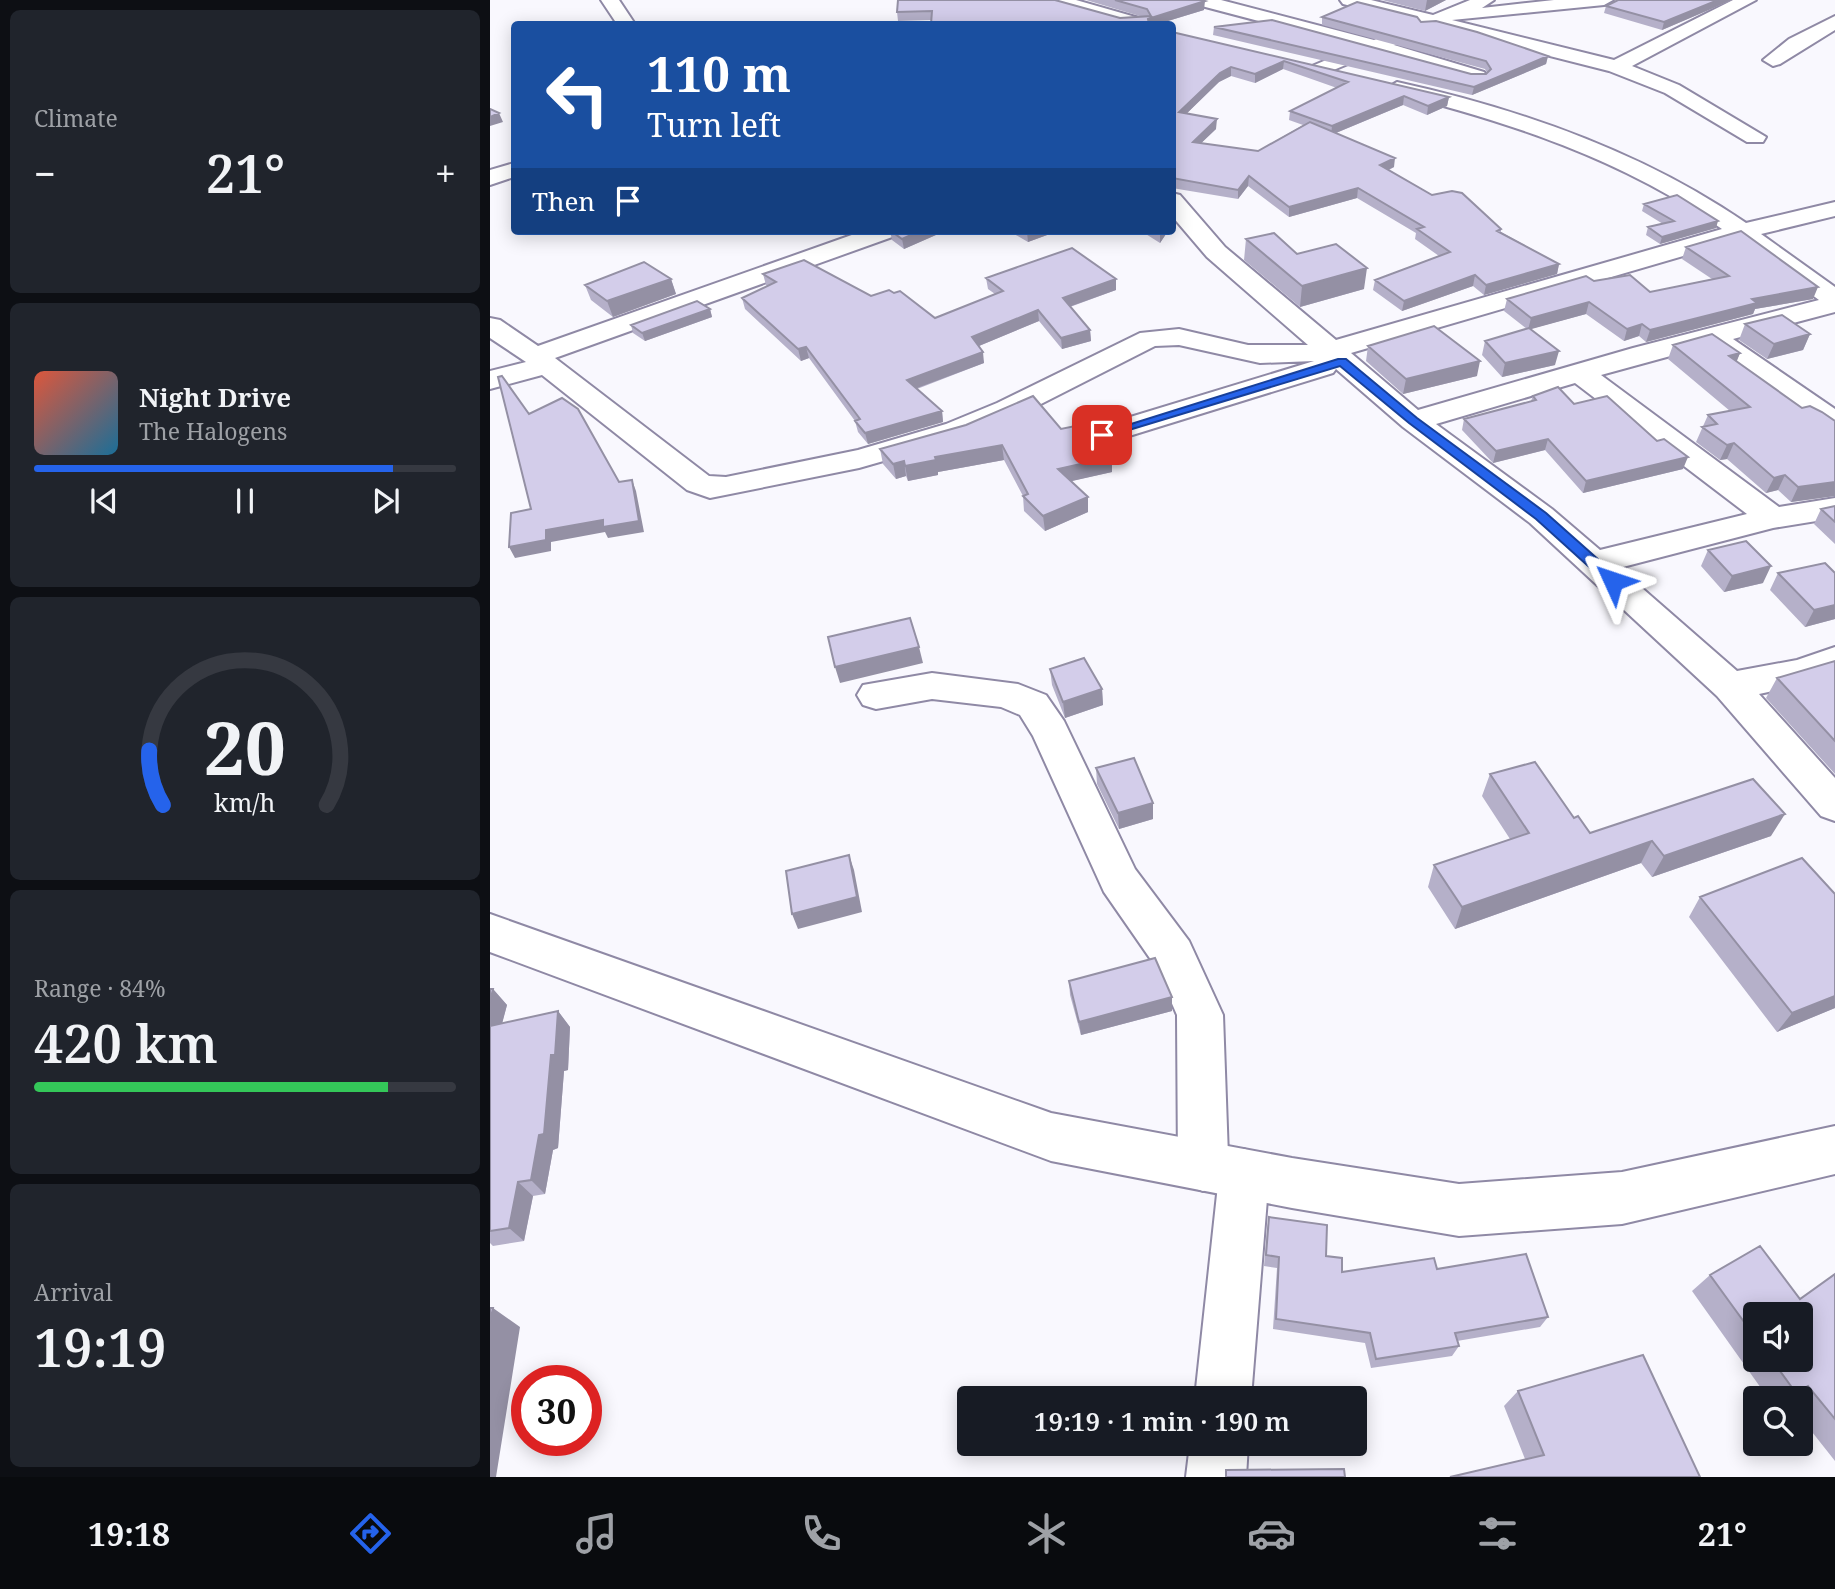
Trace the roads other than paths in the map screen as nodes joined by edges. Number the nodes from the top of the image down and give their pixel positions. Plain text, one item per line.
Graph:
1 (610, 0) edge
2 (1056, 0) edge
3 (1200, 0) edge
4 (1349, 0) edge
5 (1485, 0) edge
6 (1604, 0) edge
7 (1616, 0) edge
8 (1747, 0) edge
9 (1440, 19) junction
10 (624, 21) edge
11 (1129, 21) edge
12 (1569, 22) dead end
13 (1835, 22) edge
14 (1546, 32) dead end
15 (1522, 43) junction
16 (1376, 46) junction
17 (1773, 60) dead end
18 (1296, 64) edge
19 (1616, 66) junction
20 (1319, 70) junction
21 (1477, 76) edge
22 (1354, 78) edge
23 (1378, 84) edge
24 (1755, 138) dead end
25 (511, 171) edge
26 (491, 177) edge
27 (1176, 205) edge
28 (1835, 209) edge
29 (1738, 232) junction
30 (875, 235) edge
31 (1835, 302) edge
32 (490, 326) edge
33 (1711, 336) junction
34 (1335, 356) junction
35 (540, 361) junction
36 (1579, 373) junction
37 (490, 380) edge
38 (1413, 421) junction
39 (1835, 423) edge
40 (1102, 435) edge
41 (1835, 508) edge
42 (1773, 518) junction
43 (1594, 563) junction
44 (1835, 660) edge
45 (1730, 685) junction
46 (876, 695) dead end
47 (1835, 805) edge
48 (490, 933) edge
49 (1835, 1150) edge
50 (1223, 1170) junction
51 (1223, 1386) edge
52 (1218, 1456) edge
53 (1216, 1477) edge

1 - 10 street
2 - 11 street
3 - 16 street
4 - 9 street
5 - 9 street
6 - 9 street
7 - 12 street
8 - 19 street
9 - 15 street
9 - 16 street
13 - 17 street
14 - 15 street
15 - 19 street
16 - 20 street
16 - 21 street
18 - 20 street
19 - 24 street
20 - 22 street
23 - 29 street
25 - 26 street
27 - 34 street
28 - 29 street
29 - 31 street
29 - 34 street
30 - 35 street
31 - 33 street
32 - 35 street
33 - 36 street
33 - 39 street
34 - 35 street
34 - 38 street
34 - 40 street
35 - 37 street
36 - 38 street
36 - 42 street
38 - 43 street
41 - 42 street
42 - 43 street
43 - 45 street
44 - 45 street
45 - 47 street
46 - 50 street
48 - 50 street
49 - 50 street
50 - 51 street
52 - 53 street

